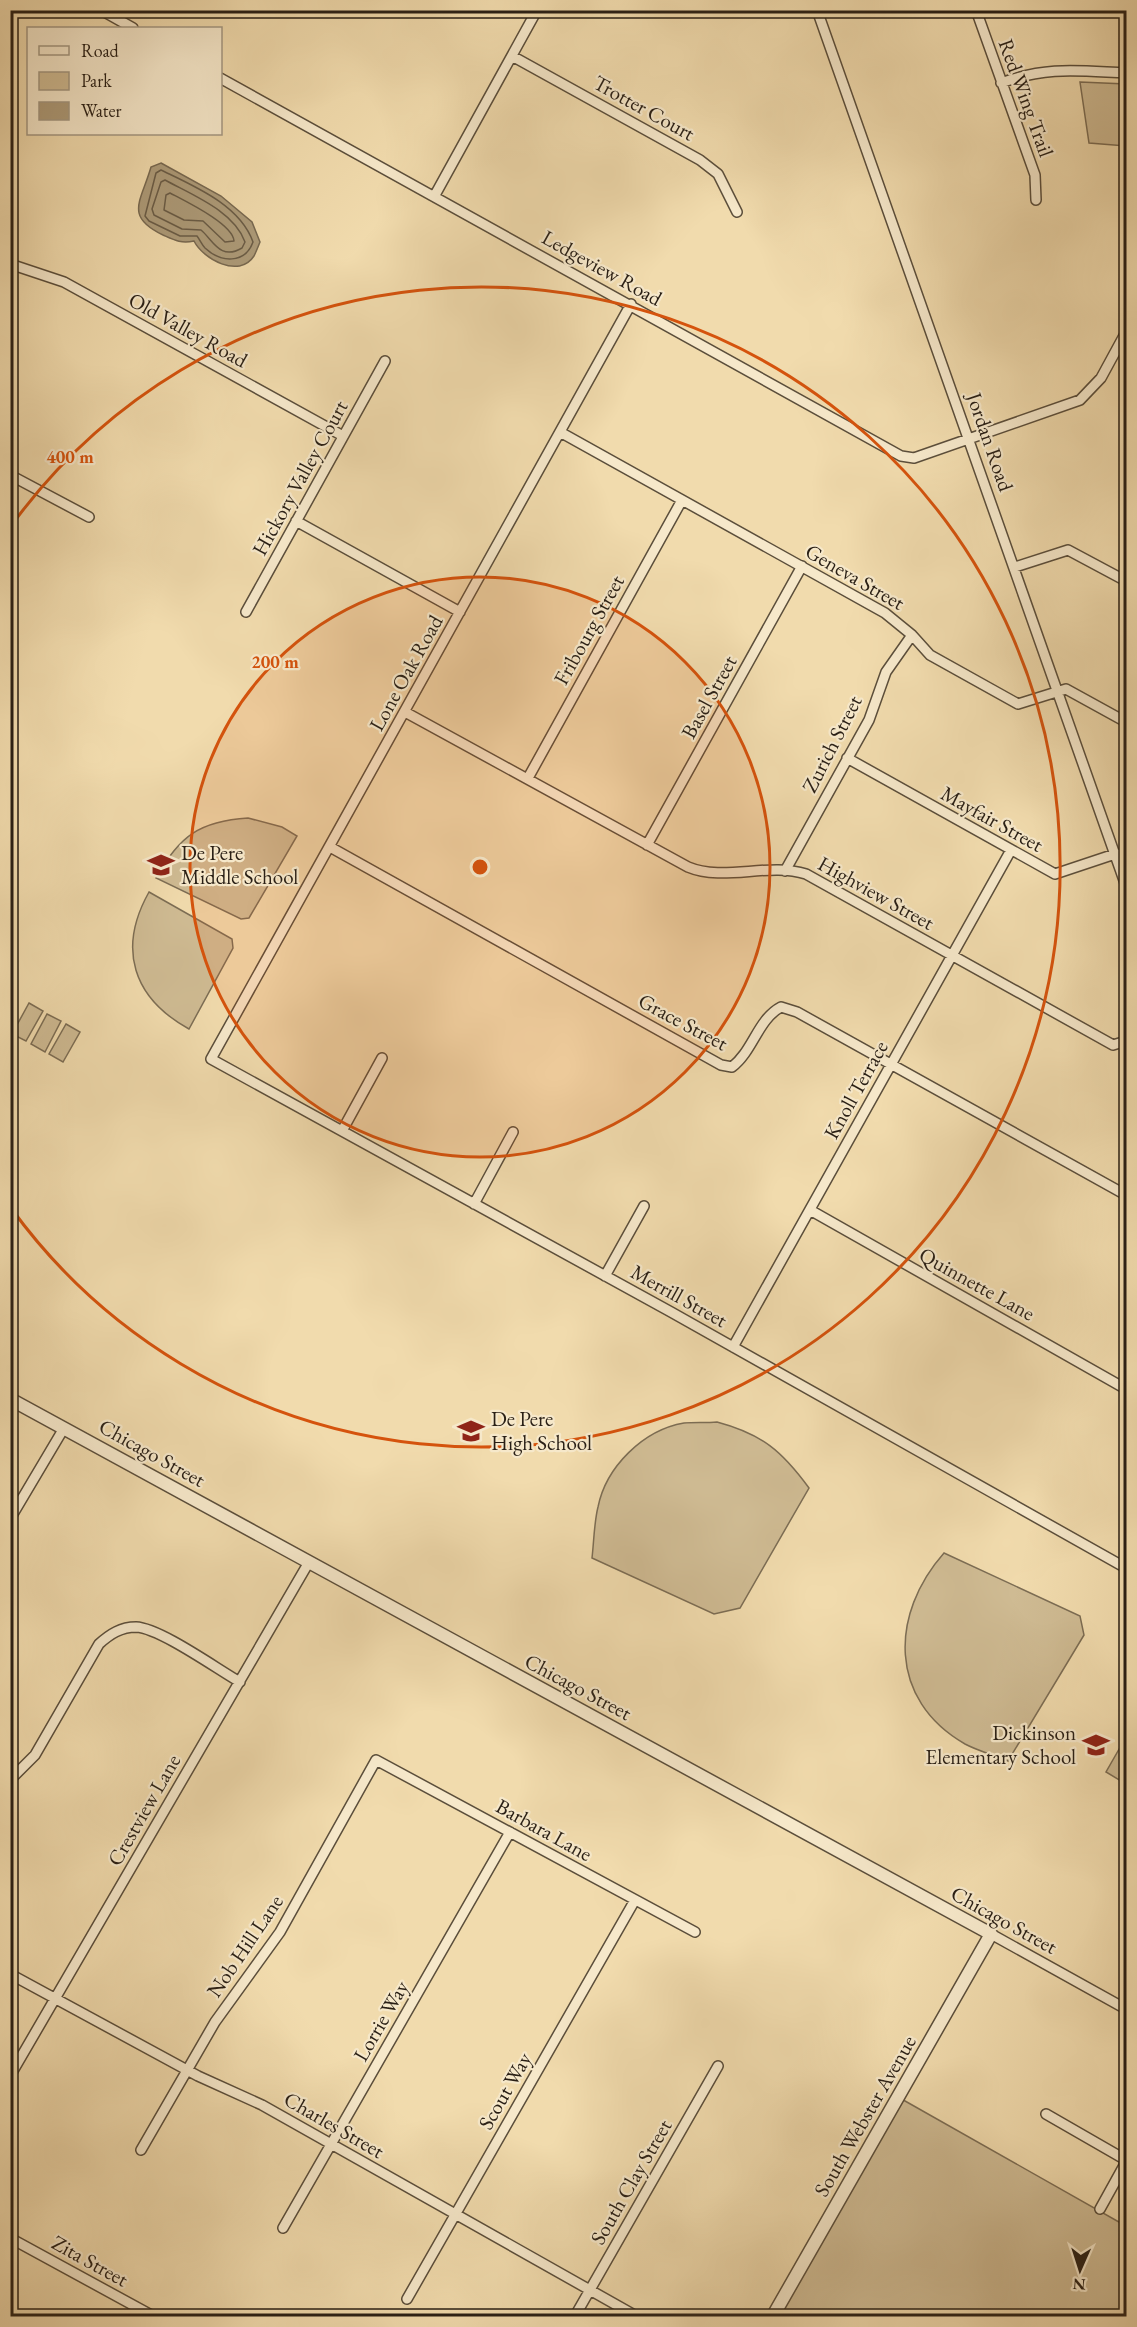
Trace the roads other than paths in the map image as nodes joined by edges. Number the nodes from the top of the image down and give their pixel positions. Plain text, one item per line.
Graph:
1 (101, 10) edge
2 (537, 10) edge
3 (747, 10) edge
4 (757, 10) edge
5 (817, 10) edge
6 (976, 10) edge
7 (131, 27) edge
8 (512, 56) junction
9 (1126, 73) edge
10 (222, 79) edge
11 (1001, 83) junction
12 (435, 195) junction
13 (1036, 200) dead end
14 (737, 212) dead end
15 (10, 264) edge
16 (631, 304) junction
17 (1126, 332) edge
18 (385, 361) dead end
19 (560, 432) junction
20 (343, 436) junction
21 (970, 440) junction
22 (10, 475) edge
23 (682, 500) junction
24 (89, 518) dead end
25 (296, 521) junction
26 (802, 566) junction
27 (1015, 567) junction
28 (1126, 581) edge
29 (246, 612) dead end
30 (460, 612) junction
31 (912, 635) junction
32 (1057, 690) junction
33 (405, 712) junction
34 (1126, 722) edge
35 (847, 758) junction
36 (528, 778) junction
37 (647, 844) junction
38 (330, 847) junction
39 (1126, 849) edge
40 (1011, 850) junction
41 (1115, 854) junction
42 (1126, 855) edge
43 (785, 871) junction
44 (1126, 886) edge
45 (952, 956) junction
46 (1126, 1041) edge
47 (382, 1058) dead end
48 (211, 1059) joint
49 (892, 1064) junction
50 (342, 1131) junction
51 (513, 1132) dead end
52 (1126, 1195) edge
53 (474, 1204) junction
54 (644, 1206) dead end
55 (810, 1210) junction
56 (605, 1276) junction
57 (733, 1347) junction
58 (1126, 1389) edge
59 (10, 1399) edge
60 (64, 1428) junction
61 (10, 1519) edge
62 (309, 1562) junction
63 (1126, 1568) edge
64 (240, 1682) junction
65 (376, 1760) joint
66 (10, 1780) edge
67 (510, 1832) junction
68 (635, 1900) junction
69 (695, 1932) dead end
70 (991, 1934) junction
71 (10, 1974) edge
72 (55, 1999) junction
73 (1126, 2009) edge
74 (718, 2066) dead end
75 (187, 2071) junction
76 (10, 2076) edge
77 (1046, 2114) dead end
78 (332, 2144) junction
79 (141, 2150) dead end
80 (1126, 2161) edge
81 (1100, 2209) dead end
82 (456, 2214) junction
83 (284, 2228) dead end
84 (10, 2238) edge
85 (590, 2290) junction
86 (407, 2299) dead end
87 (153, 2316) edge
88 (575, 2316) edge
89 (636, 2316) edge
90 (773, 2316) edge

1 - 7 street
2 - 8 street
3 - 4 street
5 - 21 street, Jordan Road
6 - 11 street, Red Wing Trail
8 - 12 street
8 - 14 street, Trotter Court
9 - 11 street
10 - 12 street, Ledgeview Road
11 - 13 street, Red Wing Trail
12 - 16 street, Ledgeview Road
15 - 20 street, Old Valley Road
16 - 19 street, Lone Oak Road
16 - 21 street, Ledgeview Road
17 - 21 street, Ledgeview Road
18 - 20 street, Hickory Valley Court
19 - 23 street, Geneva Street
19 - 30 street, Lone Oak Road
20 - 25 street, Hickory Valley Court
21 - 27 street, Jordan Road
22 - 24 street
23 - 26 street, Geneva Street
23 - 36 street, Fribourg Street
25 - 29 street, Hickory Valley Court
25 - 30 street
26 - 31 street, Geneva Street
26 - 37 street, Basel Street
27 - 28 street
27 - 32 street, Jordan Road
30 - 33 street, Lone Oak Road
31 - 32 street, Geneva Street
31 - 35 street, Zurich Street
32 - 34 street
32 - 41 street, Jordan Road
33 - 36 street, Highview Street
33 - 38 street, Lone Oak Road
35 - 40 street, Mayfair Street
35 - 43 street, Zurich Street
36 - 37 street, Highview Street
37 - 43 street, Highview Street
38 - 48 street, Lone Oak Road
38 - 49 street, Grace Street
39 - 41 street
40 - 41 street, Mayfair Street
40 - 45 street, Knoll Terrace
41 - 42 street, Mayfair Street
41 - 44 street, Jordan Road
43 - 45 street, Highview Street
45 - 46 street, Highview Street
45 - 49 street, Knoll Terrace
47 - 50 street
48 - 50 street, Merrill Street
49 - 52 street, Grace Street
49 - 55 street, Knoll Terrace
50 - 53 street, Merrill Street
51 - 53 street
53 - 56 street, Merrill Street
54 - 56 street
55 - 57 street, Knoll Terrace
55 - 58 street, Quinnette Lane
56 - 57 street, Merrill Street
57 - 63 street, Merrill Street
59 - 60 street, Chicago Street
60 - 61 street
60 - 62 street, Chicago Street
62 - 64 street, Crestview Lane
62 - 70 street, Chicago Street
64 - 66 street
64 - 72 street, Crestview Lane
65 - 67 street, Barbara Lane
65 - 75 street, Nob Hill Lane
67 - 68 street, Barbara Lane
67 - 78 street, Lorrie Way
68 - 69 street, Barbara Lane
68 - 82 street, Scout Way
70 - 73 street, Chicago Street
70 - 90 street, South Webster Avenue
71 - 72 street, Charles Street
72 - 75 street, Charles Street
72 - 76 street, Crestview Lane
74 - 85 street, South Clay Street
75 - 78 street, Charles Street
75 - 79 street, Nob Hill Lane
77 - 80 street
78 - 82 street, Charles Street
78 - 83 street, Lorrie Way
80 - 81 street
82 - 85 street, Charles Street
82 - 86 street, Scout Way
84 - 87 street, Zita Street
85 - 88 street, South Clay Street
85 - 89 street, Charles Street

